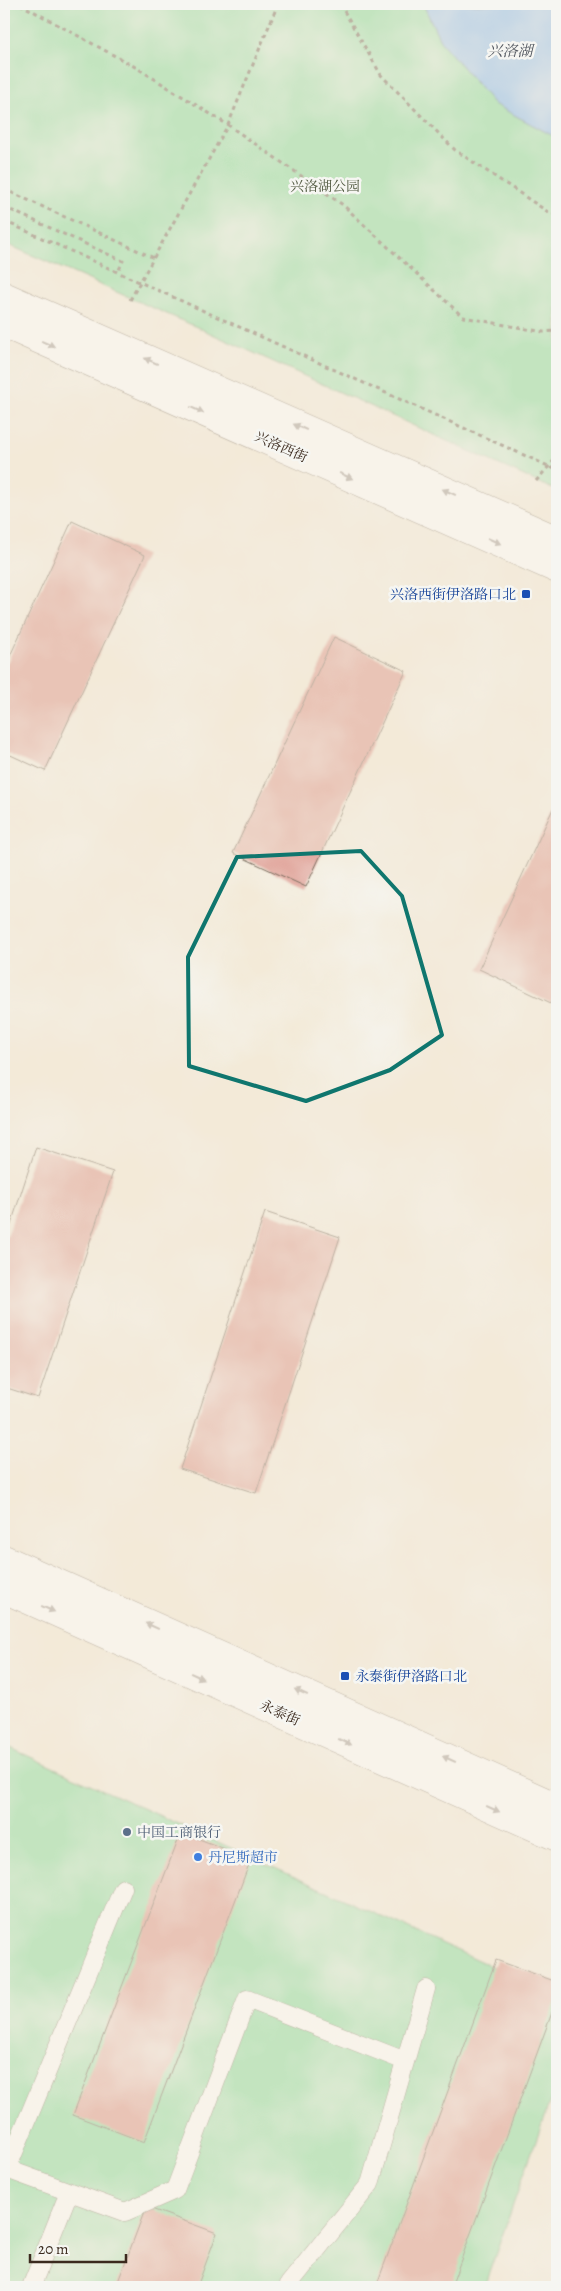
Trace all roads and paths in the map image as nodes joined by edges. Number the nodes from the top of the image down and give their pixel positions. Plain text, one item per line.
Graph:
1 (20, 4) edge
2 (278, 4) edge
3 (340, 4) edge
4 (228, 125) junction
5 (4, 189) edge
6 (4, 207) edge
7 (557, 215) edge
8 (4, 221) edge
9 (154, 258) junction
10 (118, 272) junction
11 (4, 296) edge
12 (130, 300) dead end
13 (4, 324) edge
14 (557, 331) edge
15 (557, 457) edge
16 (557, 470) edge
17 (536, 481) dead end
18 (557, 540) edge
19 (557, 569) edge
20 (4, 1559) edge
21 (4, 1589) edge
22 (557, 1807) edge
23 (557, 1837) edge
24 (123, 1888) dead end
25 (426, 1989) dead end
26 (405, 2061) junction
27 (5, 2168) edge
28 (69, 2192) junction
29 (31, 2287) edge
30 (289, 2287) edge

1 - 4 path
2 - 4 path
3 - 7 path
4 - 9 path
4 - 14 path
5 - 9 path
6 - 10 path, bridge
8 - 10 path, bridge
9 - 12 path
10 - 16 path, bridge
18 -> 11 street, 兴洛西街
13 -> 19 street, 兴洛西街
15 - 17 path
22 -> 20 street, 永泰街
21 -> 23 street, 永泰街
24 - 27 lane
25 - 26 lane
26 - 28 lane
26 - 30 lane
27 - 28 lane
28 - 29 lane

